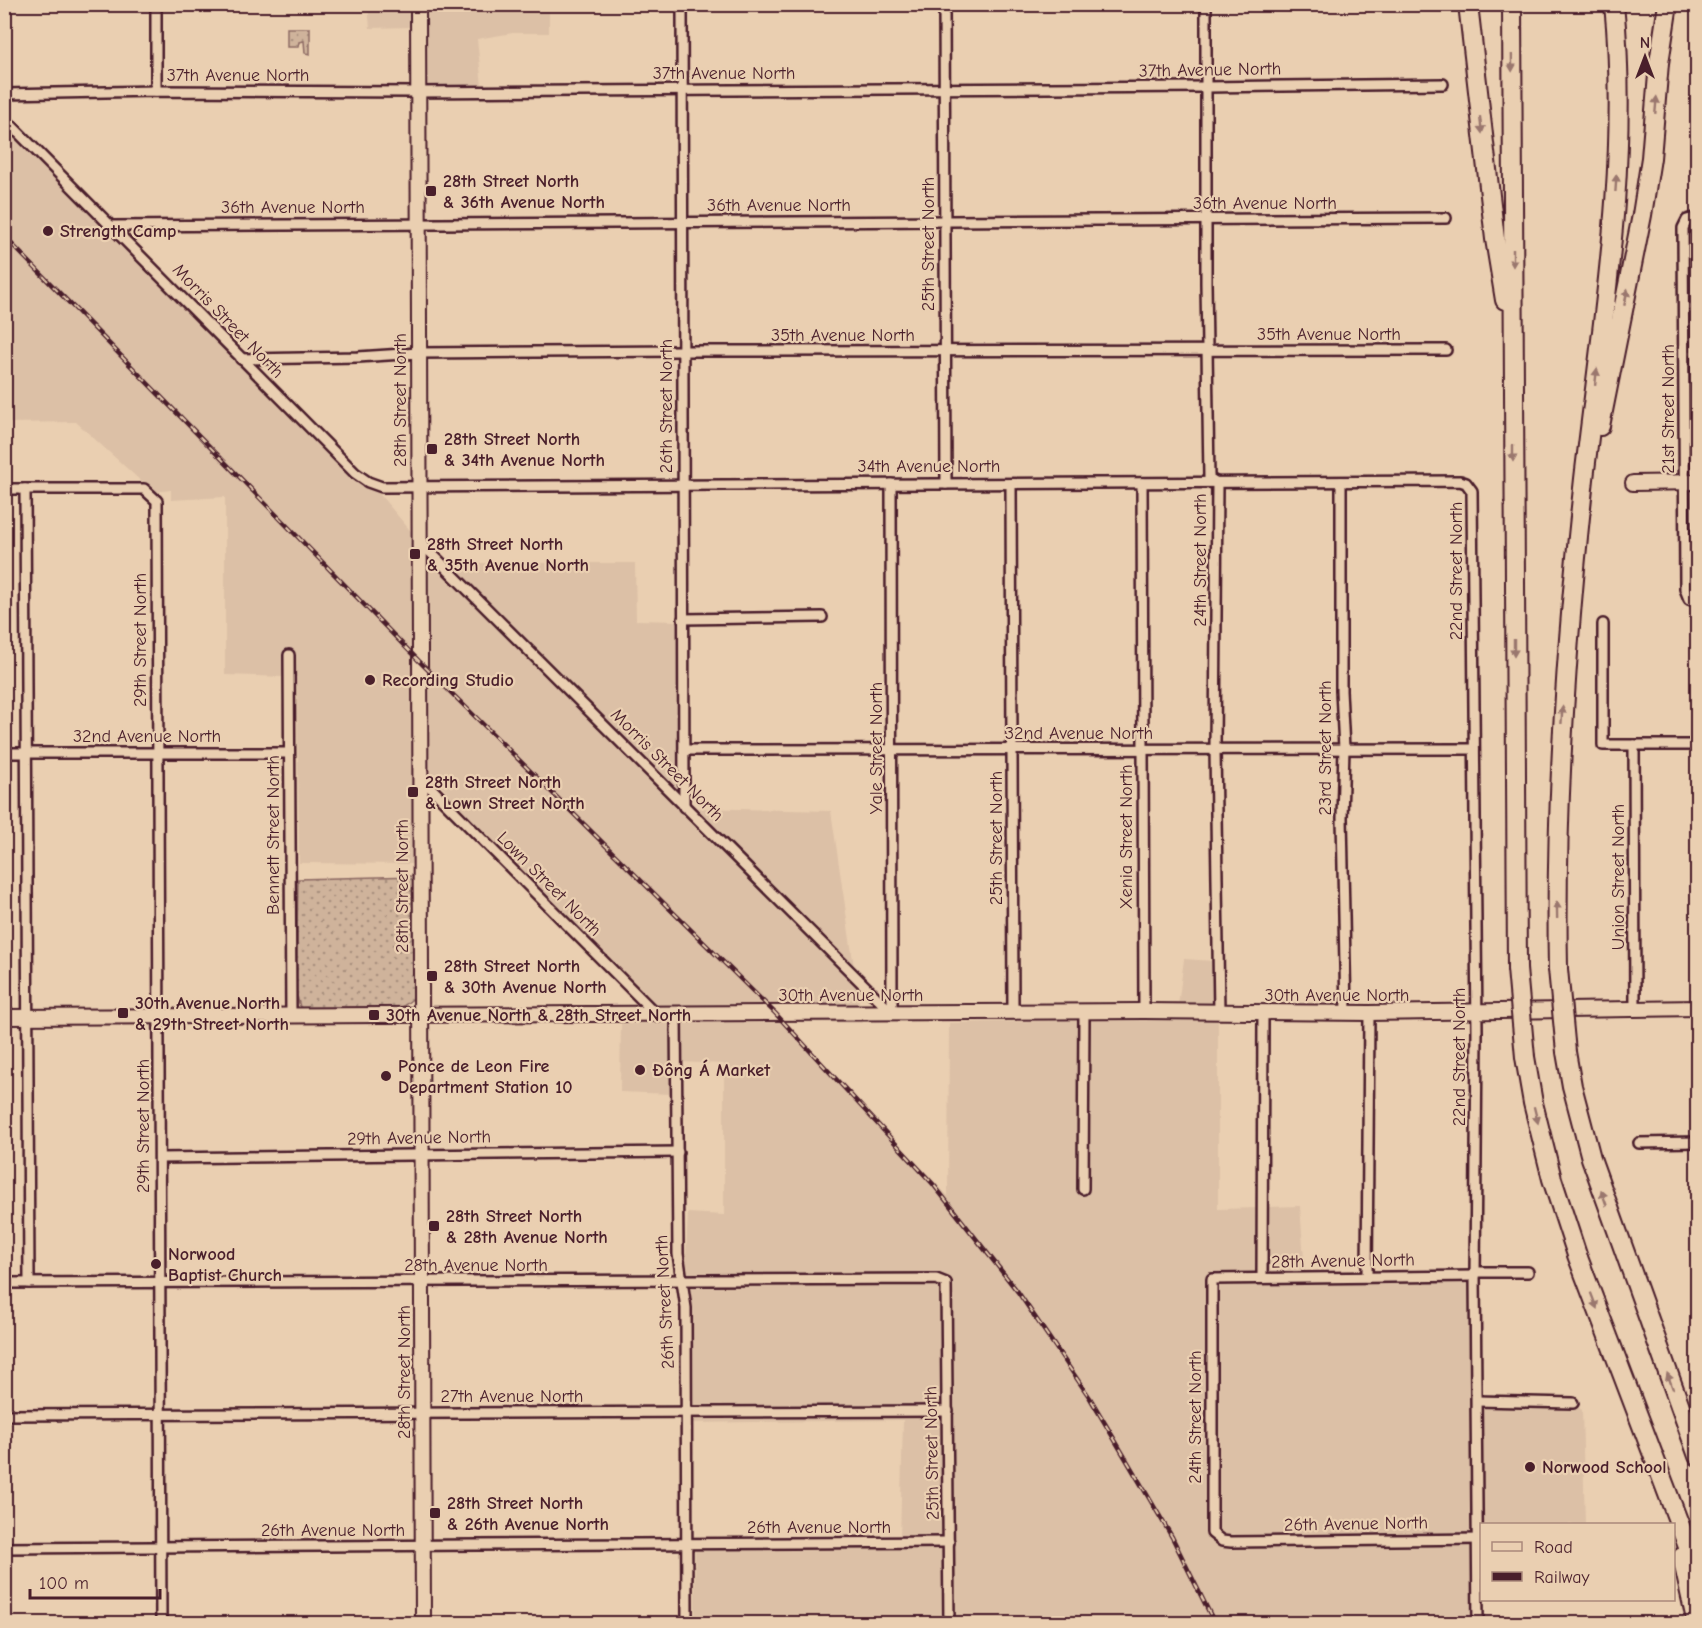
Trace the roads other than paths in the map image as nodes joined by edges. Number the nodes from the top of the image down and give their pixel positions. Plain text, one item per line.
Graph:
1 (156, 4) edge
2 (418, 4) edge
3 (682, 4) edge
4 (944, 4) edge
5 (1206, 4) edge
6 (1512, 4) edge
7 (1614, 4) edge
8 (1658, 4) edge
9 (1668, 4) edge
10 (1466, 9) edge
11 (1659, 63) junction
12 (1443, 84) dead end
13 (1207, 87) junction
14 (944, 88) junction
15 (682, 89) junction
16 (156, 91) junction
17 (417, 92) junction
18 (4, 94) edge
19 (4, 118) edge
20 (1698, 217) edge
21 (1446, 219) dead end
22 (945, 220) junction
23 (1208, 220) junction
24 (682, 222) junction
25 (418, 223) junction
26 (112, 226) junction
27 (1207, 350) junction
28 (1446, 350) dead end
29 (682, 351) junction
30 (1514, 351) junction
31 (945, 352) junction
32 (418, 353) junction
33 (241, 359) junction
34 (1341, 482) junction
35 (1691, 482) edge
36 (1142, 483) junction
37 (1217, 483) junction
38 (1633, 483) dead end
39 (891, 484) junction
40 (946, 484) junction
41 (1011, 484) junction
42 (682, 485) junction
43 (419, 486) junction
44 (382, 487) joint
45 (4, 489) edge
46 (25, 489) junction
47 (1472, 491) joint
48 (1580, 519) junction
49 (419, 541) junction
50 (1693, 601) edge
51 (822, 617) dead end
52 (683, 619) junction
53 (1603, 624) dead end
54 (289, 655) dead end
55 (1634, 745) junction
56 (1698, 745) edge
57 (1344, 748) junction
58 (1143, 749) junction
59 (1215, 749) junction
60 (1474, 749) junction
61 (684, 750) junction
62 (892, 750) junction
63 (1013, 750) junction
64 (4, 753) edge
65 (26, 753) junction
66 (157, 753) junction
67 (289, 753) junction
68 (420, 777) junction
69 (684, 807) junction
70 (1635, 1008) junction
71 (1698, 1008) edge
72 (1084, 1011) junction
73 (1144, 1011) junction
74 (892, 1012) junction
75 (1013, 1012) junction
76 (1219, 1012) junction
77 (1346, 1012) junction
78 (1475, 1012) junction
79 (1263, 1013) junction
80 (1369, 1013) junction
81 (656, 1014) junction
82 (676, 1014) junction
83 (421, 1015) junction
84 (158, 1016) junction
85 (291, 1016) junction
86 (4, 1017) edge
87 (28, 1017) junction
88 (1698, 1142) edge
89 (1639, 1143) dead end
90 (678, 1152) junction
91 (421, 1154) junction
92 (160, 1158) junction
93 (1083, 1189) dead end
94 (1528, 1272) dead end
95 (1475, 1274) junction
96 (1367, 1277) junction
97 (1262, 1278) junction
98 (1212, 1279) joint
99 (680, 1280) junction
100 (160, 1282) junction
101 (422, 1282) junction
102 (4, 1283) edge
103 (29, 1283) junction
104 (946, 1283) joint
105 (1477, 1401) junction
106 (1573, 1403) dead end
107 (948, 1411) junction
108 (686, 1412) junction
109 (423, 1413) junction
110 (160, 1414) junction
111 (4, 1415) edge
112 (1698, 1456) edge
113 (1668, 1497) junction
114 (1674, 1523) edge
115 (1675, 1527) edge
116 (1480, 1539) edge
117 (949, 1542) junction
118 (1231, 1542) joint
119 (686, 1544) junction
120 (422, 1546) junction
121 (161, 1547) junction
122 (4, 1548) edge
123 (1698, 1573) edge
124 (161, 1623) edge
125 (423, 1623) edge
126 (687, 1623) edge
127 (949, 1623) edge
128 (1478, 1623) edge
129 (1697, 1623) edge

1 - 16 street
2 - 17 street, 28th Street North
3 - 15 street, 26th Street North
4 - 14 street, 25th Street North
5 - 13 street, 24th Street North
6 -> 30 highway
48 -> 7 highway
8 - 11 highway
9 - 11 highway
10 -> 30 highway
48 -> 11 highway
12 - 13 street, 37th Avenue North
13 - 14 street, 37th Avenue North
13 - 23 street, 24th Street North
14 - 15 street, 37th Avenue North
14 - 22 street, 25th Street North
15 - 17 street, 37th Avenue North
15 - 24 street, 26th Street North
16 - 17 street, 37th Avenue North
16 - 18 street, 37th Avenue North
17 - 25 street, 28th Street North
19 - 26 street, Morris Street North
20 - 35 street, 21st Street North
21 - 23 street, 36th Avenue North
22 - 23 street, 36th Avenue North
22 - 24 street, 36th Avenue North
22 - 31 street, 25th Street North
23 - 27 street, 24th Street North
24 - 25 street, 36th Avenue North
24 - 29 street, 26th Street North
25 - 26 street, 36th Avenue North
25 - 32 street, 28th Street North
26 - 33 street, Morris Street North
27 - 28 street, 35th Avenue North
27 - 31 street, 35th Avenue North
27 - 37 street, 24th Street North
29 - 31 street, 35th Avenue North
29 - 32 street, 35th Avenue North
29 - 42 street, 26th Street North
30 -> 113 highway, bridge
31 - 40 street, 25th Street North
32 - 33 street, 35th Avenue North
32 - 43 street, 28th Street North
33 - 44 street, Morris Street North
34 - 37 street, 34th Avenue North
34 - 47 street, 34th Avenue North
34 - 57 street, 23rd Street North
35 - 38 street
35 - 50 street, 21st Street North
36 - 37 street, 34th Avenue North
36 - 41 street, 34th Avenue North
36 - 58 street, Xenia Street North
37 - 59 street, 24th Street North
39 - 40 street, 34th Avenue North
39 - 42 street, 34th Avenue North
39 - 62 street, Yale Street North
40 - 41 street, 34th Avenue North
41 - 63 street, 25th Street North
42 - 43 street, 34th Avenue North
42 - 52 street, 26th Street North
43 - 44 street, 34th Avenue North
43 - 49 street, 28th Street North
45 - 46 street
46 - 65 street
46 - 66 street, 29th Street North
47 - 60 street, 22nd Street North
112 -> 48 highway, bridge
49 - 68 street, 28th Street North
49 - 69 street, Morris Street North
51 - 52 street
52 - 61 street, 26th Street North
53 - 55 street
54 - 67 street, Bennett Street North
55 - 56 street
55 - 70 street, Union Street North
57 - 59 street, 32nd Avenue North
57 - 60 street, 32nd Avenue North
57 - 77 street, 23rd Street North
58 - 59 street, 32nd Avenue North
58 - 63 street, 32nd Avenue North
58 - 73 street, Xenia Street North
59 - 76 street, 24th Street North
60 - 78 street, 22nd Street North
61 - 62 street, 32nd Avenue North
61 - 69 street, 26th Street North
62 - 63 street, 32nd Avenue North
62 - 74 street, Yale Street North
63 - 75 street, 25th Street North
64 - 65 street, 32nd Avenue North
65 - 66 street, 32nd Avenue North
65 - 87 street
66 - 67 street, 32nd Avenue North
66 - 84 street, 29th Street North
67 - 85 street, Bennett Street North
68 - 81 street, Lown Street North
68 - 83 street, 28th Street North
69 - 74 street, Morris Street North
70 - 71 street, 30th Avenue North
70 - 78 street, 30th Avenue North
72 - 73 street, 30th Avenue North
72 - 75 street, 30th Avenue North
72 - 93 street
73 - 76 street, 30th Avenue North
74 - 75 street, 30th Avenue North
74 - 82 street, 30th Avenue North
76 - 79 street, 30th Avenue North
77 - 79 street, 30th Avenue North
77 - 80 street, 30th Avenue North
78 - 80 street, 30th Avenue North
78 - 95 street, 22nd Street North
79 - 97 street
80 - 96 street
81 - 82 street, 30th Avenue North
81 - 83 street, 30th Avenue North
82 - 90 street, 26th Street North
83 - 85 street, 30th Avenue North
83 - 91 street, 28th Street North
84 - 85 street, 30th Avenue North
84 - 87 street, 30th Avenue North
84 - 92 street, 29th Street North
86 - 87 street, 30th Avenue North
87 - 103 street
88 - 89 street
90 - 91 street, 29th Avenue North
90 - 99 street, 26th Street North
91 - 92 street, 29th Avenue North
91 - 101 street, 28th Street North
92 - 100 street, 29th Street North
94 - 95 street, 28th Avenue North
95 - 96 street, 28th Avenue North
95 - 105 street, 22nd Street North
96 - 97 street, 28th Avenue North
97 - 98 street, 28th Avenue North
98 - 118 street, 24th Street North
99 - 101 street, 28th Avenue North
99 - 104 street, 28th Avenue North
99 - 108 street, 26th Street North
100 - 101 street, 28th Avenue North
100 - 103 street, 28th Avenue North
100 - 110 street, 29th Street North
101 - 109 street, 28th Street North
102 - 103 street, 28th Avenue North
104 - 107 street, 25th Street North
105 - 106 street
105 - 116 street, 22nd Street North
107 - 108 street, 27th Avenue North
107 - 117 street, 25th Street North
108 - 109 street, 27th Avenue North
108 - 119 street, 26th Street North
109 - 110 street, 27th Avenue North
109 - 120 street, 28th Street North
110 - 111 street, 27th Avenue North
110 - 121 street, 29th Street North
113 - 114 highway
113 - 123 highway
115 - 129 highway
116 - 118 street, 26th Avenue North
116 - 128 street, 22nd Street North
117 - 119 street, 26th Avenue North
117 - 127 street, 25th Street North
119 - 120 street, 26th Avenue North
119 - 126 street, 26th Street North
120 - 121 street, 26th Avenue North
120 - 125 street, 28th Street North
121 - 122 street, 26th Avenue North
121 - 124 street, 29th Street North

